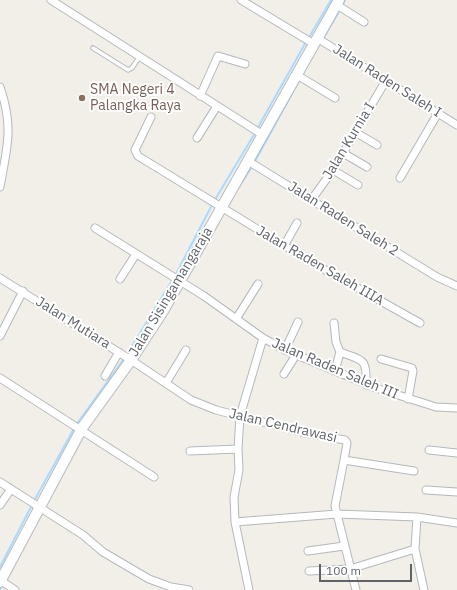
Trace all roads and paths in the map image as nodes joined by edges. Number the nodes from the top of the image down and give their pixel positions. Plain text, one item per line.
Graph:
1 (51, 0) edge
2 (241, 0) edge
3 (338, 2) edge
4 (62, 3) edge
5 (364, 22) dead end
6 (316, 41) junction
7 (93, 48) dead end
8 (140, 56) junction
9 (245, 64) dead end
10 (297, 75) junction
11 (385, 82) junction
12 (0, 87) edge
13 (200, 96) junction
14 (336, 98) dead end
15 (217, 106) junction
16 (438, 113) junction
17 (151, 117) dead end
18 (457, 125) edge
19 (355, 132) junction
20 (263, 135) junction
21 (197, 138) dead end
22 (377, 145) dead end
23 (343, 153) junction
24 (248, 161) junction
25 (367, 167) dead end
26 (334, 170) junction
27 (400, 178) dead end
28 (358, 185) dead end
29 (0, 187) edge
30 (312, 199) junction
31 (221, 208) junction
32 (297, 223) dead end
33 (95, 228) dead end
34 (284, 246) junction
35 (136, 254) junction
36 (0, 278) edge
37 (120, 279) dead end
38 (181, 281) junction
39 (258, 284) dead end
40 (457, 286) edge
41 (23, 291) junction
42 (236, 319) junction
43 (298, 322) dead end
44 (334, 323) dead end
45 (420, 323) dead end
46 (0, 336) edge
47 (263, 338) junction
48 (186, 350) dead end
49 (285, 350) junction
50 (119, 352) junction
51 (340, 352) junction
52 (296, 355) junction
53 (381, 358) dead end
54 (132, 360) junction
55 (335, 371) junction
56 (284, 374) dead end
57 (105, 376) dead end
58 (0, 378) edge
59 (166, 383) junction
60 (366, 385) junction
61 (408, 399) junction
62 (457, 408) edge
63 (240, 416) junction
64 (82, 428) junction
65 (238, 450) junction
66 (429, 450) dead end
67 (190, 451) dead end
68 (457, 453) edge
69 (344, 460) junction
70 (414, 471) dead end
71 (154, 477) dead end
72 (0, 482) edge
73 (11, 489) junction
74 (426, 490) dead end
75 (457, 492) edge
76 (0, 505) edge
77 (40, 507) junction
78 (337, 514) junction
79 (417, 517) junction
80 (235, 522) junction
81 (457, 523) edge
82 (344, 546) junction
83 (415, 549) junction
84 (308, 551) dead end
85 (350, 569) junction
86 (308, 571) dead end
87 (0, 581) edge
88 (15, 590) edge
89 (189, 590) edge
90 (249, 590) edge
91 (356, 590) edge
92 (424, 590) edge

1 - 4 street
2 - 6 street, Jalan Raden Saleh I
3 - 5 street
3 - 6 street, Jalan Sisingamangaraja
4 - 8 street
6 - 10 street, Jalan Sisingamangaraja
6 - 11 street, Jalan Raden Saleh I
7 - 8 lane
8 - 13 street
9 - 13 street
10 - 14 street
10 - 20 street, Jalan Sisingamangaraja
11 - 16 street, Jalan Raden Saleh I
11 - 19 street, Jalan Kurnia I
12 - 29 street
13 - 15 street
15 - 20 street
15 - 21 street
16 - 18 street, Jalan Raden Saleh I
16 - 27 street
17 - 31 street, Jalan Raden Saleh IIIA
19 - 22 street
19 - 23 street, Jalan Kurnia I
20 - 24 street, Jalan Sisingamangaraja
23 - 25 street
23 - 26 street, Jalan Kurnia I
24 - 30 street, Jalan Raden Saleh 2
24 - 31 street, Jalan Sisingamangaraja
26 - 28 street
26 - 30 street, Jalan Kurnia I
30 - 40 street, Jalan Raden Saleh 2
31 - 34 street, Jalan Raden Saleh IIIA
31 - 38 street, Jalan Sisingamangaraja
32 - 34 street
33 - 35 street, Jalan Raden Saleh III
34 - 45 street, Jalan Raden Saleh IIIA
35 - 37 street
35 - 38 street, Jalan Raden Saleh III
36 - 41 street, Jalan Mutiara
38 - 42 street, Jalan Raden Saleh III
38 - 54 street, Jalan Sisingamangaraja
39 - 42 street
41 - 46 street
41 - 50 street, Jalan Mutiara
42 - 47 street, Jalan Raden Saleh III
43 - 49 street
44 - 51 street
47 - 49 street, Jalan Raden Saleh III
47 - 63 street
48 - 59 street
49 - 52 street, Jalan Raden Saleh III
50 - 54 street, Jalan Mutiara
50 - 57 street
51 - 55 street
51 - 60 street
52 - 55 street, Jalan Raden Saleh III
52 - 56 street
53 - 61 street
54 - 59 street, Jalan Mutiara
54 - 64 street, Jalan Sisingamangaraja
55 - 60 street, Jalan Raden Saleh III
58 - 64 street
59 - 63 street, Jalan Cendrawasi
60 - 61 street, Jalan Raden Saleh III
61 - 62 street, Jalan Raden Saleh III
63 - 65 street
63 - 69 street, Jalan Cendrawasi
64 - 71 street
64 - 77 street, Jalan Sisingamangaraja
65 - 67 street
65 - 80 street
66 - 68 street
69 - 70 street
69 - 78 street
72 - 73 street
73 - 76 street
73 - 77 street
74 - 75 street
77 - 87 street, Jalan Sisingamangaraja
77 - 89 street
78 - 79 street
78 - 80 street
78 - 82 street
79 - 81 street
79 - 83 street
80 - 90 street
82 - 84 street
82 - 85 street
83 - 85 street
83 - 92 street
85 - 86 street
85 - 91 street
87 - 88 street

